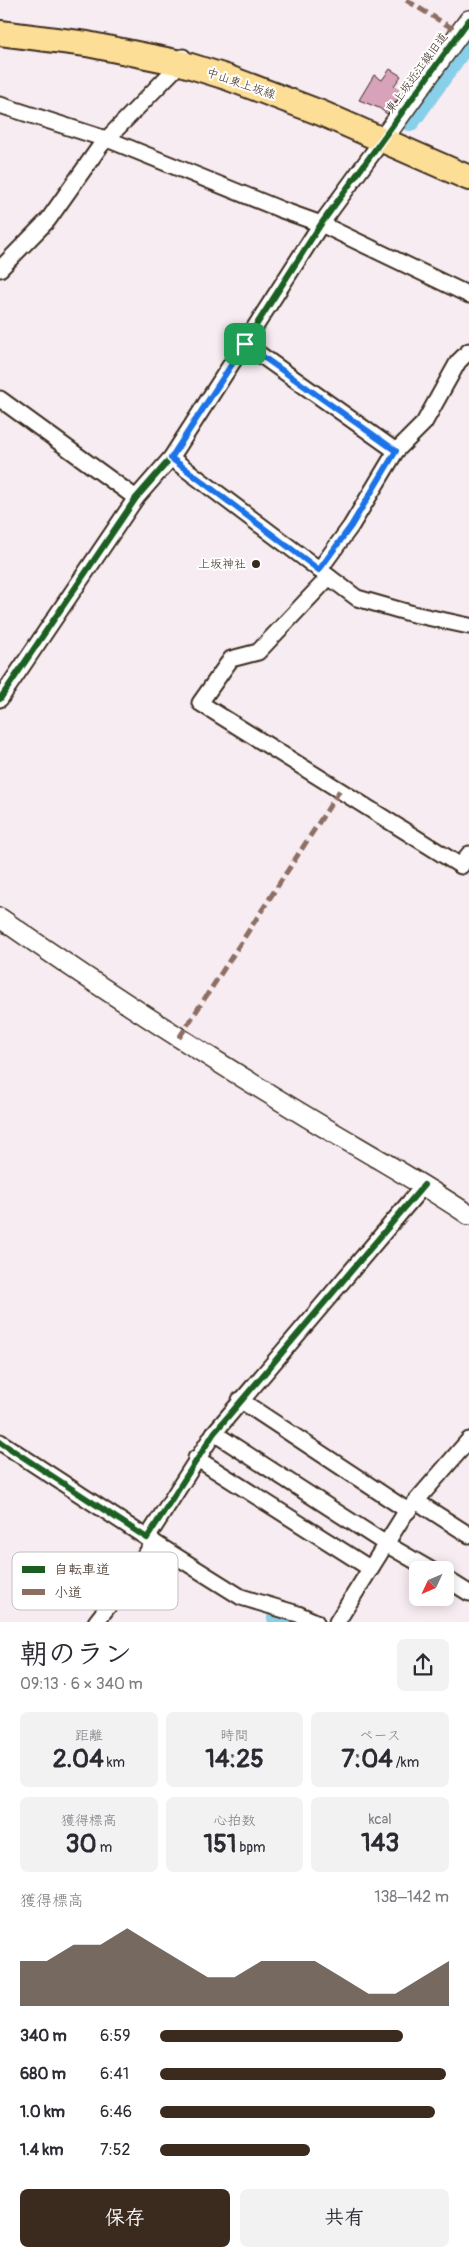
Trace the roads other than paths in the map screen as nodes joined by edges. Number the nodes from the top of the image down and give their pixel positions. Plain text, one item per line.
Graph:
1 (469, 20) edge
2 (0, 22) edge
3 (0, 34) edge
4 (183, 58) junction
5 (0, 105) edge
6 (387, 134) junction
7 (107, 139) junction
8 (469, 164) edge
9 (469, 178) edge
10 (321, 224) junction
11 (0, 269) edge
12 (469, 296) edge
13 (245, 344) junction
14 (469, 351) edge
15 (0, 399) edge
16 (396, 451) junction
17 (171, 458) junction
18 (136, 498) junction
19 (324, 573) junction
20 (469, 626) edge
21 (0, 699) edge
22 (469, 854) edge
23 (0, 918) edge
24 (424, 1185) junction
25 (469, 1215) edge
26 (240, 1400) junction
27 (214, 1433) junction
28 (469, 1440) edge
29 (0, 1442) edge
30 (196, 1458) junction
31 (412, 1506) junction
32 (469, 1535) edge
33 (150, 1540) junction
34 (386, 1544) junction
35 (144, 1552) edge
36 (169, 1552) edge
37 (178, 1558) edge
38 (415, 1561) edge
39 (371, 1569) junction
40 (454, 1583) edge
41 (469, 1592) edge
42 (105, 1610) edge
43 (96, 1622) edge
44 (316, 1622) edge
45 (336, 1622) edge

1 - 6 street, 東上坂近江線旧道
2 - 4 main road, 中山東上坂線
3 - 4 main road, 中山東上坂線
4 - 6 main road, 中山東上坂線
4 - 7 street
5 - 7 street
6 - 8 main road, 中山東上坂線
6 - 9 main road, 中山東上坂線
6 - 10 street
7 - 10 street
7 - 11 street
10 - 12 street
10 - 13 street
13 - 16 street
13 - 17 street
14 - 16 street
15 - 18 street
16 - 19 street
17 - 18 street
17 - 19 street
18 - 21 street
19 - 20 street
19 - 22 street
23 - 24 street
24 - 25 street
24 - 26 street
26 - 27 street
26 - 31 street
27 - 30 street
27 - 34 street
28 - 31 street
29 - 33 street
30 - 33 street
30 - 39 street
31 - 32 street
31 - 34 street
33 - 35 street
33 - 36 street
34 - 38 street
34 - 39 street
37 - 44 street
39 - 45 street
40 - 41 street
42 - 43 street

